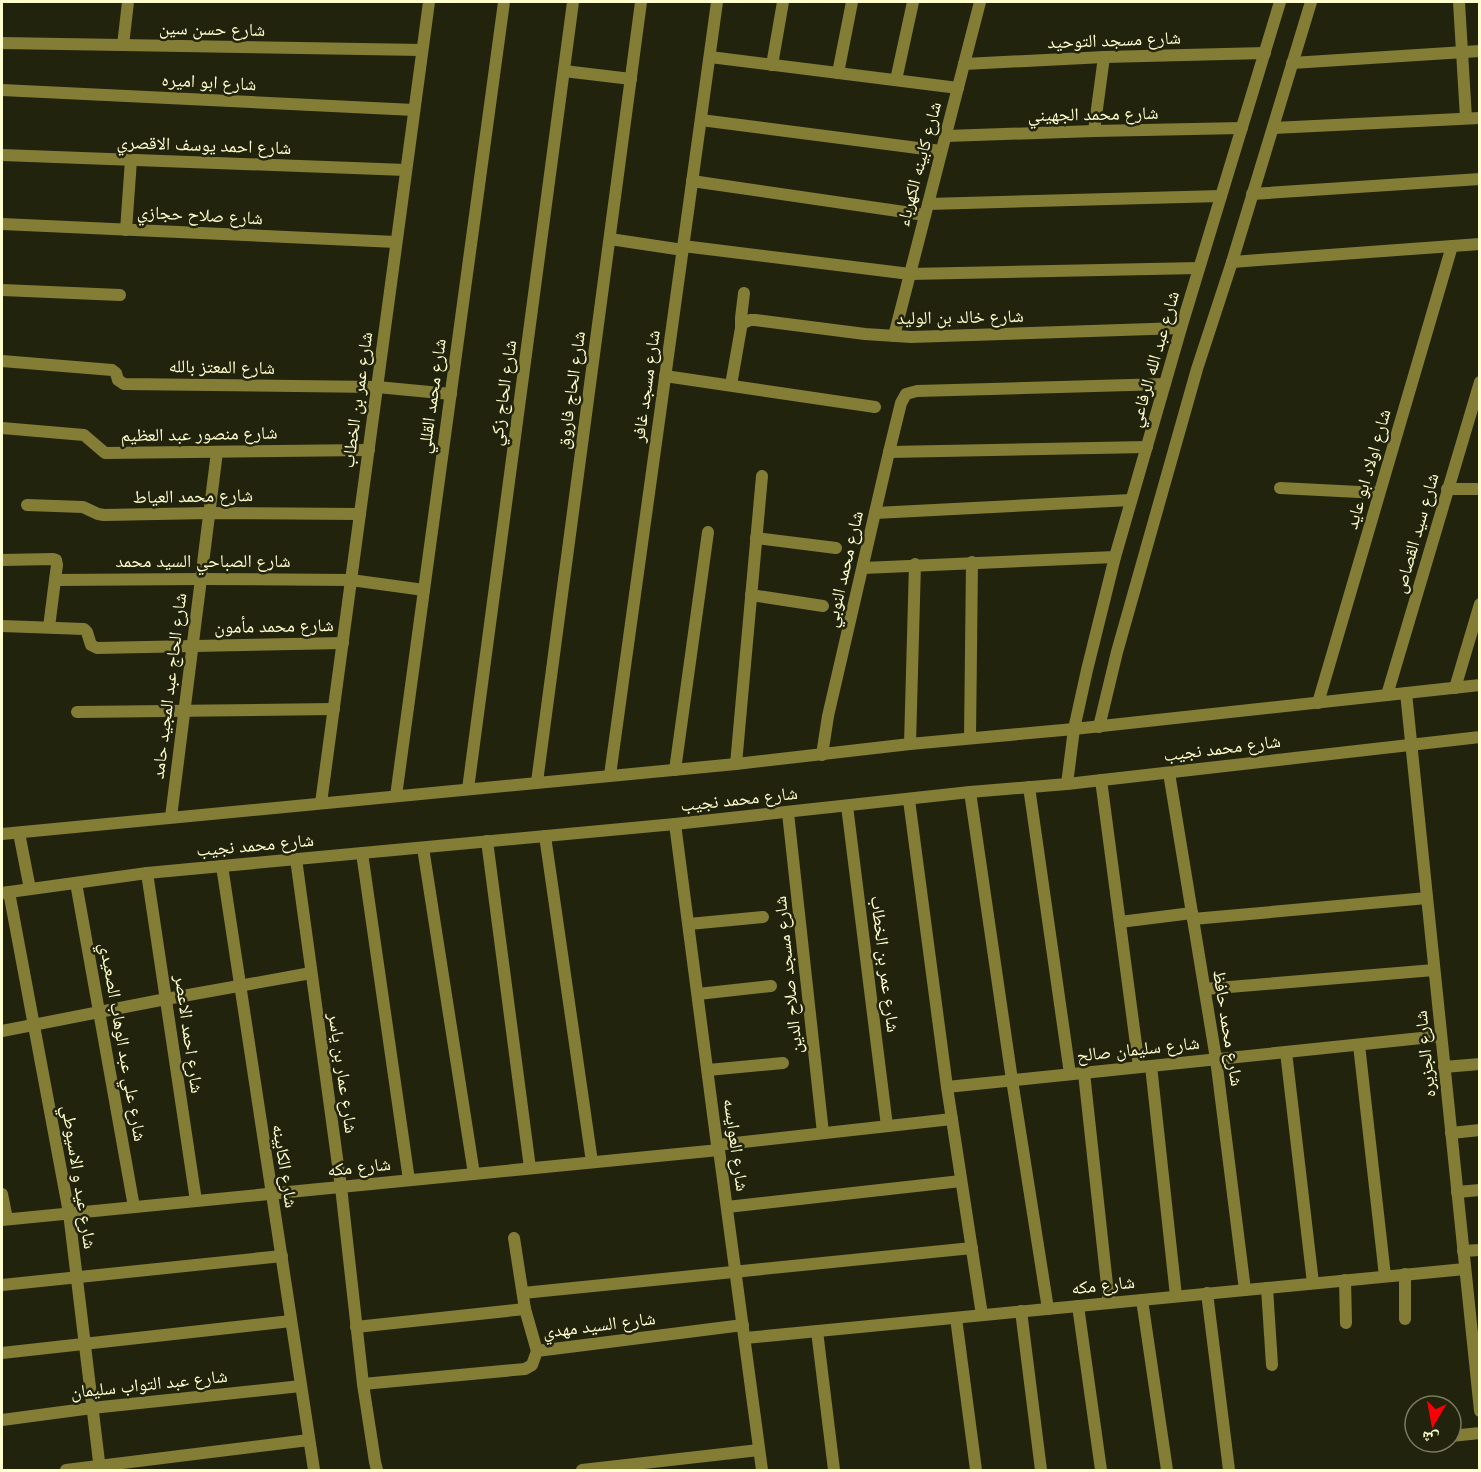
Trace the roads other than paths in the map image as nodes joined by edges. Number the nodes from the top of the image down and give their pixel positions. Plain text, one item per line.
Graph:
1 (128, 2) edge
2 (429, 2) edge
3 (504, 2) edge
4 (573, 2) edge
5 (641, 2) edge
6 (717, 2) edge
7 (783, 2) edge
8 (852, 2) edge
9 (913, 2) edge
10 (980, 2) edge
11 (1280, 2) edge
12 (1311, 2) edge
13 (1459, 2) edge
14 (2, 44) edge
15 (123, 45) junction
16 (422, 50) junction
17 (1462, 51) junction
18 (1479, 51) edge
19 (1265, 53) junction
20 (710, 57) junction
21 (1104, 57) junction
22 (1292, 63) junction
23 (964, 64) junction
24 (772, 65) junction
25 (564, 71) junction
26 (838, 73) junction
27 (631, 79) junction
28 (896, 80) junction
29 (958, 88) junction
30 (2, 90) edge
31 (414, 110) junction
32 (1466, 118) junction
33 (1479, 118) edge
34 (701, 120) junction
35 (1242, 128) junction
36 (1273, 128) junction
37 (1094, 131) junction
38 (946, 136) junction
39 (941, 151) junction
40 (2, 155) edge
41 (131, 160) junction
42 (406, 170) junction
43 (1479, 179) edge
44 (692, 181) junction
45 (1252, 194) junction
46 (1221, 196) junction
47 (926, 210) junction
48 (2, 224) edge
49 (126, 230) junction
50 (610, 239) junction
51 (396, 242) junction
52 (1479, 244) edge
53 (1452, 246) junction
54 (683, 248) junction
55 (1232, 262) junction
56 (1199, 268) junction
57 (910, 274) junction
58 (2, 290) edge
59 (744, 293) dead end
60 (120, 295) dead end
61 (741, 324) junction
62 (1181, 328) junction
63 (894, 336) junction
64 (2, 361) edge
65 (665, 376) junction
66 (1479, 382) edge
67 (1165, 384) junction
68 (731, 386) junction
69 (377, 387) junction
70 (451, 394) junction
71 (875, 407) dead end
72 (2, 428) edge
73 (1147, 447) junction
74 (369, 450) junction
75 (217, 452) junction
76 (889, 452) junction
77 (762, 476) dead end
78 (1280, 488) dead end
79 (1447, 489) junction
80 (1479, 489) edge
81 (1379, 493) junction
82 (1131, 500) junction
83 (27, 506) dead end
84 (209, 513) junction
85 (360, 513) junction
86 (875, 513) junction
87 (708, 532) dead end
88 (756, 538) junction
89 (836, 548) dead end
90 (1115, 556) junction
91 (2, 560) edge
92 (972, 562) junction
93 (915, 564) junction
94 (863, 567) junction
95 (55, 579) junction
96 (201, 579) junction
97 (351, 580) junction
98 (424, 590) junction
99 (751, 595) junction
100 (1479, 604) edge
101 (822, 606) dead end
102 (2, 626) edge
103 (49, 627) junction
104 (343, 643) junction
105 (192, 646) junction
106 (1479, 685) edge
107 (1455, 688) junction
108 (1406, 693) junction
109 (1387, 695) junction
110 (1318, 703) junction
111 (334, 709) junction
112 (184, 711) junction
113 (77, 712) dead end
114 (1098, 727) junction
115 (1074, 729) junction
116 (1479, 737) edge
117 (970, 738) junction
118 (910, 744) junction
119 (1411, 745) junction
120 (822, 755) junction
121 (736, 764) junction
122 (675, 770) junction
123 (1169, 772) junction
124 (610, 775) junction
125 (1101, 780) junction
126 (537, 782) junction
127 (1067, 784) junction
128 (1029, 787) junction
129 (468, 789) junction
130 (970, 792) junction
131 (396, 796) junction
132 (909, 800) junction
133 (321, 803) junction
134 (847, 806) junction
135 (788, 813) junction
136 (171, 817) junction
137 (675, 824) junction
138 (19, 832) junction
139 (2, 834) edge
140 (545, 836) junction
141 (487, 841) junction
142 (423, 848) junction
143 (362, 853) junction
144 (296, 859) junction
145 (222, 866) junction
146 (147, 873) junction
147 (76, 883) junction
148 (30, 889) junction
149 (5, 892) edge
150 (1427, 897) junction
151 (1193, 916) junction
152 (763, 917) dead end
153 (1120, 922) junction
154 (689, 924) junction
155 (1434, 970) junction
156 (311, 973) junction
157 (240, 985) junction
158 (771, 986) dead end
159 (1204, 989) junction
160 (698, 994) junction
161 (166, 999) junction
162 (99, 1012) junction
163 (34, 1025) junction
164 (2, 1031) edge
165 (1441, 1036) junction
166 (1359, 1045) junction
167 (1286, 1052) junction
168 (1216, 1059) junction
169 (783, 1063) dead end
170 (1479, 1064) edge
171 (1145, 1066) junction
172 (1444, 1067) junction
173 (708, 1070) junction
174 (1084, 1073) junction
175 (1070, 1074) junction
176 (1012, 1080) junction
177 (947, 1087) junction
178 (952, 1119) junction
179 (887, 1126) junction
180 (1479, 1131) edge
181 (823, 1133) junction
182 (1451, 1134) junction
183 (718, 1147) junction
184 (592, 1162) junction
185 (530, 1168) junction
186 (474, 1174) junction
187 (410, 1180) junction
188 (961, 1181) junction
189 (341, 1187) junction
190 (1479, 1190) edge
191 (1457, 1192) junction
192 (2, 1194) edge
193 (271, 1194) junction
194 (196, 1201) junction
195 (134, 1207) junction
196 (727, 1207) junction
197 (69, 1213) junction
198 (4, 1220) edge
199 (514, 1238) dead end
200 (972, 1248) junction
201 (1479, 1250) edge
202 (1463, 1251) junction
203 (282, 1256) junction
204 (1465, 1269) junction
205 (735, 1271) junction
206 (1405, 1274) junction
207 (1385, 1276) junction
208 (77, 1277) junction
209 (1345, 1280) junction
210 (1313, 1283) junction
211 (2, 1285) edge
212 (1267, 1288) junction
213 (1245, 1290) junction
214 (523, 1293) junction
215 (1207, 1293) junction
216 (1176, 1296) junction
217 (1142, 1300) junction
218 (1109, 1303) junction
219 (1078, 1306) junction
220 (525, 1309) junction
221 (1048, 1309) junction
222 (1021, 1311) junction
223 (982, 1315) junction
224 (956, 1318) junction
225 (1475, 1318) edge
226 (1405, 1319) dead end
227 (291, 1321) junction
228 (1346, 1323) dead end
229 (356, 1327) junction
230 (744, 1331) junction
231 (817, 1331) junction
232 (84, 1343) junction
233 (537, 1351) junction
234 (2, 1353) edge
235 (1272, 1365) dead end
236 (1478, 1382) edge
237 (363, 1384) junction
238 (301, 1386) junction
239 (92, 1408) junction
240 (1479, 1411) edge
241 (2, 1420) edge
242 (1479, 1433) edge
243 (1463, 1435) edge
244 (309, 1440) junction
245 (759, 1450) junction
246 (100, 1468) edge
247 (66, 1470) edge
248 (314, 1470) edge
249 (377, 1470) edge
250 (582, 1470) edge
251 (762, 1470) edge
252 (834, 1470) edge
253 (976, 1470) edge
254 (1041, 1470) edge
255 (1101, 1470) edge
256 (1167, 1470) edge
257 (1228, 1470) edge

1 - 15 street
2 - 16 street, شارع عمر بن الخطاب
3 - 70 street, شارع محمد القللي
4 - 25 street, شارع الحاج زكي
5 - 27 street, شارع الحاج فاروق
6 - 20 street, شارع مسجد غافر
7 - 24 street
8 - 26 street
9 - 28 street
10 - 23 street, شارع كابينه الكهرباء
11 - 19 street, شارع عبد الله الرفاعي
12 - 22 street
13 - 17 street
14 - 15 street, شارع حسن سين
15 - 16 street, شارع حسن سين
16 - 31 street, شارع عمر بن الخطاب
17 - 18 street
17 - 22 street
17 - 32 street
19 - 21 street, شارع مسجد التوحيد
19 - 35 street, شارع عبد الله الرفاعي
20 - 24 street
20 - 34 street, شارع مسجد غافر
21 - 23 street, شارع مسجد التوحيد
21 - 37 street
22 - 36 street
23 - 29 street, شارع كابينه الكهرباء
24 - 26 street
25 - 27 street
25 - 129 street, شارع الحاج زكي
26 - 28 street
27 - 50 street, شارع الحاج فاروق
28 - 29 street
29 - 38 street, شارع كابينه الكهرباء
30 - 31 street, شارع ابو اميره
31 - 42 street, شارع عمر بن الخطاب
32 - 33 street
32 - 36 street
34 - 39 street
34 - 44 street, شارع مسجد غافر
35 - 37 street, شارع محمد الجهيني
35 - 46 street, شارع عبد الله الرفاعي
36 - 45 street
37 - 38 street, شارع محمد الجهيني
38 - 39 street, شارع كابينه الكهرباء
39 - 47 street, شارع كابينه الكهرباء
40 - 41 street, شارع احمد يوسف الاقصري
41 - 42 street, شارع احمد يوسف الاقصري
41 - 49 street
42 - 51 street, شارع عمر بن الخطاب
43 - 45 street
44 - 47 street
44 - 54 street, شارع مسجد غافر
45 - 55 street
46 - 47 street
46 - 56 street, شارع عبد الله الرفاعي
47 - 57 street, شارع كابينه الكهرباء
48 - 49 street, شارع صلاح حجازي
49 - 51 street, شارع صلاح حجازي
50 - 54 street
50 - 126 street, شارع الحاج فاروق
51 - 69 street, شارع عمر بن الخطاب
52 - 53 street
53 - 55 street
53 - 81 street, شارع اولاد ابو عايد
54 - 57 street
54 - 65 street, شارع مسجد غافر
55 - 114 street
56 - 57 street
56 - 62 street, شارع عبد الله الرفاعي
57 - 63 street, شارع كابينه الكهرباء
58 - 60 street
59 - 61 street
61 - 63 street, شارع خالد بن الوليد
61 - 68 street
62 - 63 street, شارع خالد بن الوليد
62 - 67 street, شارع عبد الله الرفاعي
64 - 69 street, شارع المعتز بالله
65 - 68 street
65 - 124 street, شارع مسجد غافر
66 - 79 street, شارع سيد القصاص
67 - 73 street, شارع عبد الله الرفاعي
67 - 76 street, شارع محمد النوبي
68 - 71 street
69 - 70 street, شارع المعتز بالله
69 - 74 street, شارع عمر بن الخطاب
70 - 98 street, شارع محمد القللي
72 - 75 street, شارع منصور عبد العظيم
73 - 76 street
73 - 82 street, شارع عبد الله الرفاعي
74 - 75 street, شارع منصور عبد العظيم
74 - 85 street, شارع عمر بن الخطاب
75 - 84 street, شارع الحاج عبد المجيد حامد
76 - 86 street, شارع محمد النوبي
77 - 88 street
78 - 81 street
79 - 80 street
79 - 109 street, شارع سيد القصاص
81 - 110 street, شارع اولاد ابو عايد
82 - 86 street
82 - 90 street, شارع عبد الله الرفاعي
83 - 84 street, شارع محمد العياط
84 - 85 street, شارع محمد العياط
84 - 96 street, شارع الحاج عبد المجيد حامد
85 - 97 street, شارع عمر بن الخطاب
86 - 94 street, شارع محمد النوبي
87 - 122 street
88 - 89 street
88 - 99 street
90 - 92 street
90 - 115 street, شارع عبد الله الرفاعي
91 - 95 street
92 - 93 street
92 - 117 street
93 - 94 street
93 - 118 street
94 - 120 street, شارع محمد النوبي
95 - 96 street, شارع الصباحي السيد محمد
95 - 103 street
96 - 97 street, شارع الصباحي السيد محمد
96 - 105 street, شارع الحاج عبد المجيد حامد
97 - 98 street, شارع الصباحي السيد محمد
97 - 104 street, شارع عمر بن الخطاب
98 - 131 street, شارع محمد القللي
99 - 101 street
99 - 121 street
100 - 107 street
102 - 103 street, شارع محمد مأمون
103 - 105 street, شارع محمد مأمون
104 - 105 street, شارع محمد مأمون
104 - 111 street, شارع عمر بن الخطاب
105 - 112 street, شارع الحاج عبد المجيد حامد
106 - 107 street, شارع محمد نجيب
107 - 108 street, شارع محمد نجيب
108 - 109 street, شارع محمد نجيب
108 - 119 street, شارع الجزيره
109 - 110 street, شارع محمد نجيب
110 - 114 street, شارع محمد نجيب
111 - 112 street
111 - 133 street, شارع عمر بن الخطاب
112 - 113 street
112 - 136 street, شارع الحاج عبد المجيد حامد
114 - 115 street, شارع محمد نجيب
115 - 117 street, شارع محمد نجيب
115 - 127 street, شارع عبد الله الرفاعي
116 - 119 street, شارع محمد نجيب
117 - 118 street, شارع محمد نجيب
118 - 120 street, شارع محمد نجيب
119 - 123 street, شارع محمد نجيب
119 - 150 street, شارع الجزيره
120 - 121 street, شارع محمد نجيب
121 - 122 street, شارع محمد نجيب
122 - 124 street, شارع محمد نجيب
123 - 125 street, شارع محمد نجيب
123 - 151 street, شارع محمد حافظ
124 - 126 street, شارع محمد نجيب
125 - 127 street, شارع محمد نجيب
125 - 153 street
126 - 129 street, شارع محمد نجيب
127 - 128 street, شارع محمد نجيب
128 - 130 street, شارع محمد نجيب
128 - 175 street
129 - 131 street, شارع محمد نجيب
130 - 132 street, شارع محمد نجيب
130 - 176 street
131 - 133 street, شارع محمد نجيب
132 - 134 street, شارع محمد نجيب
132 - 177 street
133 - 136 street, شارع محمد نجيب
134 - 135 street, شارع محمد نجيب
134 - 179 street, شارع عمر بن الخطاب
135 - 137 street, شارع محمد نجيب
135 - 181 street, شارع مسجد صلاح الدين
136 - 138 street, شارع محمد نجيب
137 - 140 street, شارع محمد نجيب
137 - 154 street, شارع العوايسه
138 - 139 street, شارع محمد نجيب
138 - 148 street
140 - 141 street, شارع محمد نجيب
140 - 184 street
141 - 142 street, شارع محمد نجيب
141 - 185 street
142 - 143 street, شارع محمد نجيب
142 - 186 street
143 - 144 street, شارع محمد نجيب
143 - 187 street
144 - 145 street, شارع محمد نجيب
144 - 156 street, شارع عمار بن ياسر
145 - 146 street, شارع محمد نجيب
145 - 157 street, شارع الكابينه
146 - 147 street, شارع محمد نجيب
146 - 161 street, شارع احمد الاعصر
147 - 148 street, شارع محمد نجيب
147 - 162 street, شارع علي عبد الوهاب الصعيدي
148 - 149 street, شارع محمد نجيب
149 - 163 street, شارع عيد و الاسيوطي
150 - 151 street
150 - 155 street, شارع الجزيره
151 - 153 street
151 - 159 street, شارع محمد حافظ
152 - 154 street
153 - 171 street
154 - 160 street, شارع العوايسه
155 - 159 street
155 - 165 street, شارع الجزيره
156 - 157 street
156 - 189 street, شارع عمار بن ياسر
157 - 161 street
157 - 193 street, شارع الكابينه
158 - 160 street
159 - 168 street, شارع محمد حافظ
160 - 173 street, شارع العوايسه
161 - 162 street
161 - 194 street, شارع احمد الاعصر
162 - 163 street
162 - 195 street, شارع علي عبد الوهاب الصعيدي
163 - 164 street
163 - 197 street, شارع عيد و الاسيوطي
165 - 166 street, شارع سليمان صالح
165 - 172 street, شارع الجزيره
166 - 167 street, شارع سليمان صالح
166 - 207 street
167 - 168 street, شارع سليمان صالح
167 - 210 street
168 - 171 street, شارع سليمان صالح
168 - 213 street, شارع محمد حافظ
169 - 173 street
170 - 172 street
171 - 174 street, شارع سليمان صالح
171 - 216 street
172 - 182 street, شارع الجزيره
173 - 183 street, شارع العوايسه
174 - 175 street, شارع سليمان صالح
174 - 218 street
175 - 176 street, شارع سليمان صالح
176 - 177 street, شارع سليمان صالح
176 - 221 street
177 - 178 street
178 - 179 street, شارع مكه
178 - 188 street
179 - 181 street, شارع مكه
180 - 182 street
181 - 183 street, شارع مكه
182 - 191 street, شارع الجزيره
183 - 184 street, شارع مكه
183 - 196 street, شارع العوايسه
184 - 185 street, شارع مكه
185 - 186 street, شارع مكه
186 - 187 street, شارع مكه
187 - 189 street, شارع مكه
188 - 196 street
188 - 200 street
189 - 193 street, شارع مكه
189 - 229 street, شارع عمار بن ياسر
190 - 191 street
191 - 202 street, شارع الجزيره
192 - 198 street
193 - 194 street, شارع مكه
193 - 203 street, شارع الكابينه
194 - 195 street, شارع مكه
195 - 197 street, شارع مكه
196 - 205 street, شارع العوايسه
197 - 198 street, شارع مكه
197 - 208 street, شارع عيد و الاسيوطي
199 - 214 street
200 - 205 street
200 - 223 street
201 - 202 street
202 - 204 street, شارع الجزيره
203 - 208 street
203 - 227 street, شارع الكابينه
204 - 206 street, شارع مكه
204 - 225 street, شارع الجزيره
205 - 214 street
205 - 230 street, شارع العوايسه
206 - 207 street, شارع مكه
206 - 226 street
207 - 209 street, شارع مكه
208 - 211 street
208 - 232 street, شارع عيد و الاسيوطي
209 - 210 street, شارع مكه
209 - 228 street
210 - 212 street, شارع مكه
212 - 213 street, شارع مكه
212 - 235 street
213 - 215 street, شارع مكه
214 - 220 street
215 - 216 street, شارع مكه
215 - 257 street
216 - 217 street, شارع مكه
217 - 218 street, شارع مكه
217 - 256 street
218 - 219 street, شارع مكه
219 - 221 street, شارع مكه
219 - 255 street
220 - 229 street
220 - 233 street
221 - 222 street, شارع مكه
222 - 223 street, شارع مكه
222 - 254 street
223 - 224 street, شارع مكه
224 - 231 street, شارع مكه
224 - 253 street
225 - 236 street, شارع الجزيره
227 - 232 street
227 - 238 street, شارع الكابينه
229 - 237 street, شارع عمار بن ياسر
230 - 231 street, شارع مكه
230 - 233 street, شارع السيد مهدي
230 - 245 street, شارع العوايسه
231 - 252 street
232 - 234 street
232 - 239 street, شارع عيد و الاسيوطي
233 - 237 street, شارع السيد مهدي
236 - 240 street, شارع الجزيره
237 - 249 street, شارع عمار بن ياسر
238 - 239 street, شارع عبد التواب سليمان
238 - 244 street, شارع الكابينه
239 - 241 street, شارع عبد التواب سليمان
239 - 246 street, شارع عيد و الاسيوطي
242 - 243 street
244 - 246 street
244 - 248 street, شارع الكابينه
245 - 250 street
245 - 251 street, شارع العوايسه
246 - 247 street

